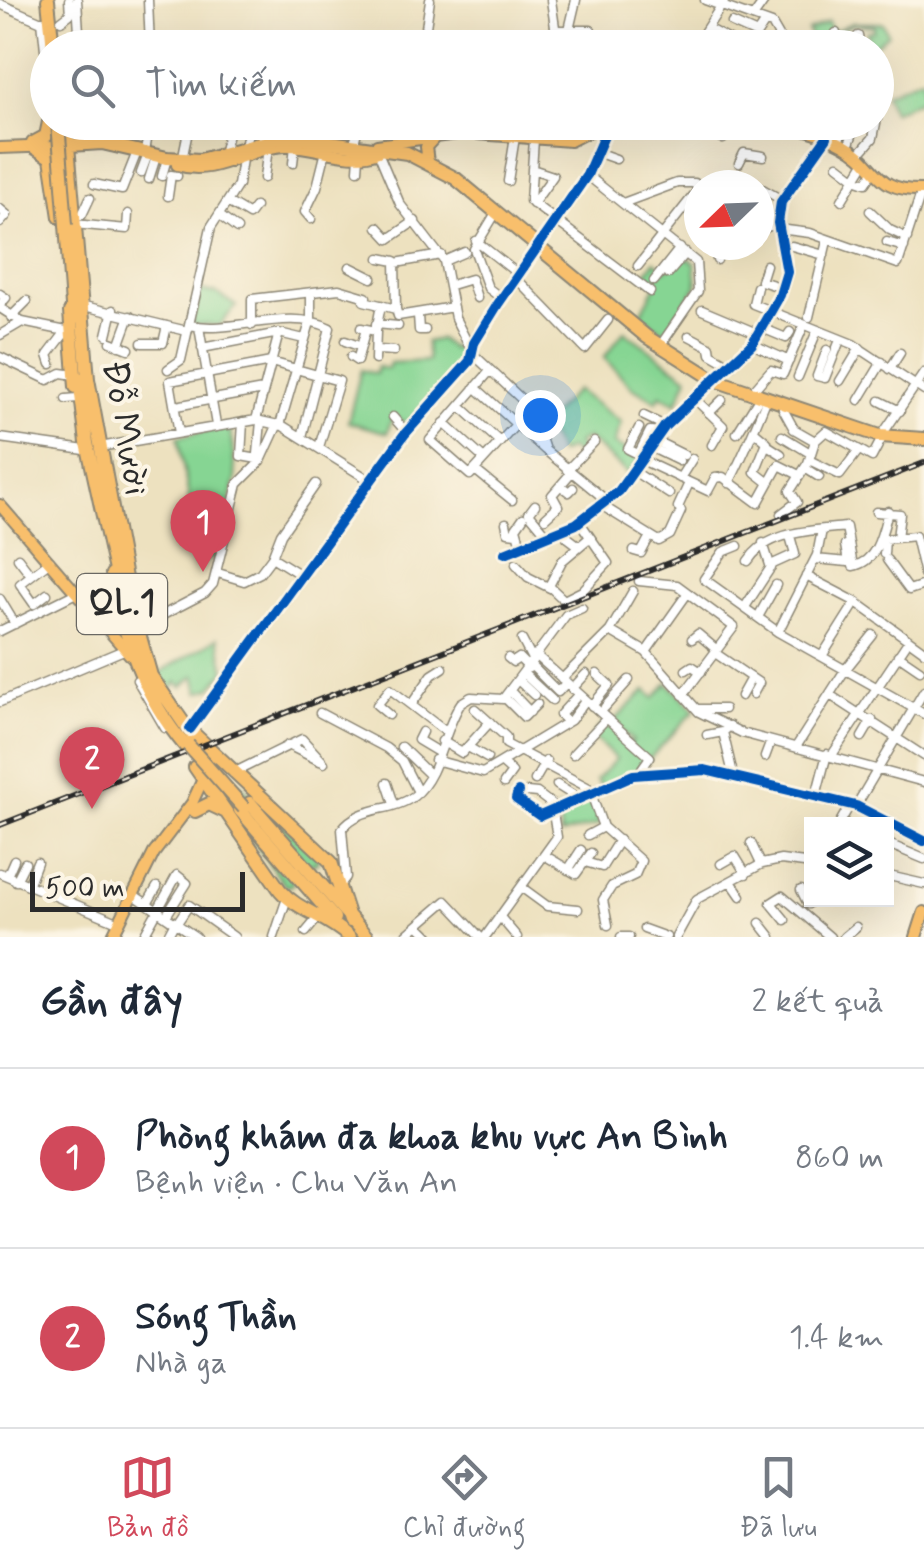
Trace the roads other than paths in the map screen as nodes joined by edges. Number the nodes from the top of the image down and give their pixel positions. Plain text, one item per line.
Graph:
1 (51, 0) edge
2 (67, 0) edge
3 (77, 0) edge
4 (148, 0) edge
5 (430, 0) edge
6 (551, 0) edge
7 (575, 0) edge
8 (705, 0) edge
9 (765, 0) edge
10 (2, 4) edge
11 (723, 4) edge
12 (753, 17) junction
13 (0, 18) edge
14 (765, 22) junction
15 (732, 23) dead end
16 (707, 28) joint
17 (45, 30) edge
18 (53, 30) edge
19 (56, 30) edge
20 (79, 30) edge
21 (149, 30) edge
22 (426, 30) edge
23 (556, 30) joint
24 (569, 30) junction
25 (591, 30) dead end
26 (711, 30) edge
27 (748, 30) edge
28 (760, 30) edge
29 (776, 30) edge
30 (37, 140) edge
31 (55, 140) edge
32 (56, 140) edge
33 (56, 140) edge
34 (71, 140) edge
35 (87, 140) edge
36 (154, 140) edge
37 (177, 140) edge
38 (226, 140) edge
39 (247, 140) edge
40 (264, 140) edge
41 (282, 140) edge
42 (317, 140) edge
43 (357, 140) edge
44 (406, 140) edge
45 (416, 140) edge
46 (432, 140) edge
47 (515, 140) edge
48 (531, 140) edge
49 (550, 140) edge
50 (603, 140) edge
51 (832, 140) edge
52 (872, 140) edge
53 (570, 141) edge
54 (838, 142) junction
55 (264, 144) junction
56 (0, 146) edge
57 (295, 146) junction
58 (378, 149) junction
59 (356, 150) junction
60 (244, 151) junction
61 (326, 151) junction
62 (600, 152) junction
63 (223, 154) junction
64 (764, 156) dead end
65 (413, 158) junction
66 (616, 159) dead end
67 (861, 160) junction
68 (162, 161) junction
69 (204, 163) junction
70 (293, 163) dead end
71 (739, 163) dead end
72 (838, 164) dead end
73 (532, 169) junction
74 (358, 170) dead end
75 (587, 174) junction
76 (872, 174) junction
77 (145, 176) dead end
78 (264, 178) dead end
79 (856, 179) junction
80 (508, 181) dead end
81 (94, 184) dead end
82 (684, 185) edge
83 (180, 186) dead end
84 (923, 190) edge
85 (235, 192) junction
86 (247, 194) dead end
87 (774, 195) edge
88 (168, 196) dead end
89 (90, 198) dead end
90 (782, 200) junction
91 (842, 200) dead end
92 (229, 203) junction
93 (624, 203) junction
94 (533, 204) junction
95 (256, 207) dead end
96 (684, 208) edge
97 (870, 211) dead end
98 (3, 212) edge
99 (128, 214) dead end
100 (220, 216) junction
101 (494, 216) junction
102 (556, 218) junction
103 (311, 219) dead end
104 (414, 220) junction
105 (70, 221) junction
106 (0, 223) edge
107 (778, 226) junction
108 (774, 227) edge
109 (378, 228) dead end
110 (237, 229) dead end
111 (663, 235) junction
112 (476, 241) junction
113 (828, 241) junction
114 (887, 242) dead end
115 (906, 243) junction
116 (792, 246) dead end
117 (536, 249) junction
118 (683, 251) junction
119 (464, 252) dead end
120 (824, 255) junction
121 (73, 257) junction
122 (380, 258) dead end
123 (442, 258) junction
124 (496, 258) junction
125 (396, 263) junction
126 (766, 265) dead end
127 (638, 266) dead end
128 (350, 267) dead end
129 (462, 267) dead end
130 (668, 274) dead end
131 (485, 275) junction
132 (517, 276) junction
133 (372, 278) dead end
134 (466, 280) junction
135 (654, 281) dead end
136 (383, 282) dead end
137 (395, 284) junction
138 (451, 284) junction
139 (759, 284) junction
140 (782, 288) junction
141 (650, 292) dead end
142 (0, 294) edge
143 (310, 294) junction
144 (476, 298) dead end
145 (502, 298) junction
146 (28, 301) dead end
147 (76, 303) junction
148 (380, 305) junction
149 (453, 307) junction
150 (0, 309) edge
151 (113, 310) junction
152 (702, 310) dead end
153 (772, 311) junction
154 (424, 312) junction
155 (12, 316) junction
156 (130, 316) junction
157 (311, 318) junction
158 (608, 320) dead end
159 (806, 321) junction
160 (22, 322) junction
161 (398, 322) junction
162 (252, 325) junction
163 (167, 326) junction
164 (368, 327) junction
165 (192, 328) junction
166 (425, 330) dead end
167 (760, 331) junction
168 (790, 332) dead end
169 (817, 332) junction
170 (68, 333) junction
171 (279, 333) junction
172 (0, 335) edge
173 (688, 336) dead end
174 (304, 339) junction
175 (840, 340) junction
176 (345, 341) dead end
177 (369, 343) dead end
178 (142, 344) dead end
179 (752, 344) junction
180 (356, 345) junction
181 (660, 346) junction
182 (202, 348) junction
183 (860, 348) junction
184 (827, 350) dead end
185 (394, 351) dead end
186 (900, 353) dead end
187 (473, 354) junction
188 (0, 357) edge
189 (272, 362) junction
190 (788, 363) junction
191 (51, 364) dead end
192 (886, 366) junction
193 (296, 368) junction
194 (847, 368) junction
195 (168, 369) dead end
196 (490, 370) junction
197 (924, 373) edge
198 (207, 374) junction
199 (318, 374) junction
200 (75, 375) junction
201 (721, 375) junction
202 (860, 375) dead end
203 (798, 377) dead end
204 (840, 381) dead end
205 (739, 383) dead end
206 (476, 387) junction
207 (913, 388) junction
208 (264, 390) junction
209 (924, 394) edge
210 (694, 398) junction
211 (212, 399) junction
212 (757, 399) junction
213 (722, 400) dead end
214 (858, 400) dead end
215 (880, 401) dead end
216 (176, 406) junction
217 (460, 406) junction
218 (783, 409) junction
219 (900, 410) junction
220 (536, 412) junction
221 (710, 412) junction
222 (644, 416) dead end
223 (393, 417) dead end
224 (259, 420) junction
225 (243, 422) junction
226 (444, 424) junction
227 (216, 425) junction
228 (280, 425) junction
229 (516, 425) junction
230 (638, 428) dead end
231 (664, 429) junction
232 (755, 432) junction
233 (880, 433) junction
234 (179, 434) junction
235 (409, 434) junction
236 (737, 434) dead end
237 (782, 436) dead end
238 (302, 437) junction
239 (0, 438) edge
240 (815, 441) junction
241 (500, 442) junction
242 (594, 442) dead end
243 (924, 442) edge
244 (654, 444) junction
245 (712, 445) dead end
246 (767, 445) junction
247 (319, 447) junction
248 (92, 449) junction
249 (269, 450) dead end
250 (545, 450) junction
251 (858, 451) junction
252 (386, 455) junction
253 (643, 457) junction
254 (484, 458) junction
255 (784, 459) junction
256 (401, 460) dead end
257 (258, 462) junction
258 (806, 464) junction
259 (475, 470) junction
260 (569, 471) junction
261 (635, 472) junction
262 (818, 477) dead end
263 (685, 480) junction
264 (371, 482) junction
265 (729, 483) junction
266 (769, 483) junction
267 (316, 484) dead end
268 (560, 486) junction
269 (574, 488) dead end
270 (670, 494) dead end
271 (512, 500) dead end
272 (603, 502) junction
273 (0, 505) edge
274 (535, 505) dead end
275 (876, 512) dead end
276 (888, 512) junction
277 (781, 514) dead end
278 (523, 518) dead end
279 (545, 518) dead end
280 (579, 521) junction
281 (506, 523) dead end
282 (822, 530) junction
283 (516, 533) junction
284 (790, 536) junction
285 (550, 537) junction
286 (567, 538) dead end
287 (649, 538) junction
288 (897, 538) junction
289 (588, 539) junction
290 (763, 543) junction
291 (845, 545) dead end
292 (579, 546) junction
293 (738, 546) dead end
294 (522, 548) junction
295 (921, 549) edge
296 (635, 552) dead end
297 (504, 553) dead end
298 (272, 557) junction
299 (566, 557) junction
300 (18, 558) dead end
301 (815, 559) junction
302 (50, 561) junction
303 (748, 561) dead end
304 (516, 564) dead end
305 (606, 566) junction
306 (770, 568) junction
307 (574, 569) dead end
308 (218, 573) junction
309 (924, 574) edge
310 (31, 576) junction
311 (301, 576) junction
312 (617, 576) dead end
313 (806, 576) junction
314 (572, 580) dead end
315 (638, 581) dead end
316 (924, 584) edge
317 (776, 585) dead end
318 (550, 588) junction
319 (583, 590) junction
320 (634, 590) dead end
321 (78, 592) junction
322 (47, 594) dead end
323 (687, 594) junction
324 (0, 599) edge
325 (736, 601) junction
326 (856, 602) junction
327 (745, 607) junction
328 (565, 608) junction
329 (582, 608) dead end
330 (758, 617) junction
331 (724, 620) junction
332 (15, 624) junction
333 (127, 630) junction
334 (0, 631) edge
335 (610, 631) junction
336 (778, 632) junction
337 (873, 635) dead end
338 (692, 639) dead end
339 (522, 640) dead end
340 (909, 640) junction
341 (924, 650) edge
342 (716, 651) junction
343 (646, 652) junction
344 (134, 655) junction
345 (898, 655) junction
346 (822, 656) junction
347 (508, 658) dead end
348 (444, 668) dead end
349 (686, 670) dead end
350 (844, 670) junction
351 (920, 670) dead end
352 (526, 671) junction
353 (701, 672) junction
354 (586, 674) dead end
355 (597, 674) dead end
356 (629, 680) dead end
357 (755, 681) junction
358 (0, 688) edge
359 (875, 688) junction
360 (924, 692) edge
361 (753, 694) dead end
362 (508, 695) junction
363 (683, 695) junction
364 (830, 695) junction
365 (741, 696) dead end
366 (585, 698) junction
367 (2, 701) edge
368 (411, 705) junction
369 (913, 708) junction
370 (476, 709) dead end
371 (724, 709) dead end
372 (698, 710) junction
373 (444, 711) dead end
374 (805, 712) dead end
375 (859, 712) junction
376 (320, 713) dead end
377 (924, 714) edge
378 (389, 715) dead end
379 (454, 716) junction
380 (818, 716) junction
381 (872, 720) junction
382 (490, 722) junction
383 (567, 722) junction
384 (726, 729) junction
385 (422, 732) dead end
386 (707, 735) dead end
387 (895, 736) junction
388 (444, 737) junction
389 (862, 737) dead end
390 (771, 741) junction
391 (286, 745) dead end
392 (796, 746) junction
393 (402, 747) dead end
394 (468, 747) junction
395 (522, 752) junction
396 (207, 753) junction
397 (573, 754) dead end
398 (829, 754) junction
399 (436, 756) junction
400 (924, 756) edge
401 (782, 757) dead end
402 (487, 758) dead end
403 (546, 762) junction
404 (502, 764) junction
405 (876, 767) junction
406 (430, 774) junction
407 (638, 774) junction
408 (733, 774) junction
409 (203, 779) junction
410 (535, 780) dead end
411 (924, 782) edge
412 (504, 783) dead end
413 (387, 784) dead end
414 (557, 784) dead end
415 (418, 792) junction
416 (594, 795) junction
417 (816, 796) junction
418 (581, 800) junction
419 (394, 804) junction
420 (853, 805) junction
421 (242, 808) junction
422 (195, 811) junction
423 (555, 811) junction
424 (846, 817) edge
425 (872, 817) edge
426 (606, 829) junction
427 (894, 829) edge
428 (588, 836) dead end
429 (619, 840) junction
430 (924, 841) edge
431 (751, 843) dead end
432 (894, 846) edge
433 (593, 848) junction
434 (322, 855) junction
435 (544, 855) junction
436 (608, 857) junction
437 (924, 859) edge
438 (14, 860) dead end
439 (37, 862) dead end
440 (584, 862) junction
441 (25, 863) dead end
442 (151, 863) junction
443 (804, 863) edge
444 (721, 864) dead end
445 (761, 864) junction
446 (624, 868) dead end
447 (568, 870) junction
448 (302, 872) junction
449 (746, 874) junction
450 (3, 875) edge
451 (894, 877) edge
452 (629, 879) junction
453 (712, 879) dead end
454 (16, 881) junction
455 (732, 882) junction
456 (924, 884) edge
457 (28, 886) junction
458 (339, 886) junction
459 (157, 887) dead end
460 (521, 888) junction
461 (719, 890) junction
462 (801, 890) dead end
463 (283, 893) junction
464 (134, 896) junction
465 (742, 896) dead end
466 (804, 896) edge
467 (147, 904) junction
468 (578, 909) dead end
469 (157, 910) junction
470 (924, 912) edge
471 (303, 916) dead end
472 (348, 917) junction
473 (500, 918) junction
474 (173, 920) junction
475 (785, 920) dead end
476 (313, 923) junction
477 (760, 923) dead end
478 (418, 925) junction
479 (608, 925) dead end
480 (856, 927) dead end
481 (644, 929) dead end
482 (118, 933) edge
483 (476, 935) edge
484 (143, 937) edge
485 (167, 937) edge
486 (196, 937) edge
487 (234, 937) edge
488 (274, 937) edge
489 (352, 937) edge
490 (365, 937) edge
491 (404, 937) edge
492 (430, 937) edge
493 (517, 937) edge
494 (666, 937) edge
495 (676, 937) edge
496 (771, 937) edge
497 (830, 937) edge
498 (844, 937) edge
499 (916, 937) edge

1 - 18 highway
2 - 19 street
3 - 20 street
4 - 21 street
5 - 22 street
6 - 23 street
7 - 24 street
8 - 11 street
9 - 12 street
10 - 13 street
10 - 17 street
11 - 12 street
11 - 16 street
12 - 14 street
14 - 28 street
14 - 29 street
15 - 27 street
16 - 26 street
23 - 24 street
24 - 25 street
30 - 56 main road
31 - 105 highway
32 - 105 highway, QL.1, bridge
33 - 105 highway, Đỗ Mười / QL.1
34 - 68 highway
35 - 68 highway
36 - 68 street
37 - 68 street
38 - 63 street
39 - 60 street
40 - 55 street
41 - 55 highway
42 - 59 highway
43 - 59 street
44 - 58 main road
45 - 65 main road
46 - 65 main road
47 - 80 street
48 - 73 street
49 - 53 main road
50 - 62 street
51 - 54 main road
52 - 67 street
54 - 67 main road
54 - 90 street
55 - 57 main road
55 - 60 highway
55 - 78 street
57 - 61 main road
57 - 70 street
58 - 59 highway
58 - 60 highway
58 - 65 highway
58 - 104 street
59 - 61 main road
59 - 74 street
60 - 63 highway
60 - 68 highway
60 - 69 main road
60 - 85 street
61 - 103 street
62 - 66 street
62 - 75 street
63 - 69 highway
64 - 71 street
65 - 101 highway
65 - 117 highway
67 - 76 main road
67 - 79 street
68 - 69 highway
68 - 77 street
68 - 81 street
68 - 83 street
68 - 88 street
68 - 105 highway
72 - 79 street
73 - 94 street
73 - 94 street
75 - 93 street
75 - 102 street
76 - 79 street
76 - 84 main road
79 - 91 street
82 - 93 street
84 - 115 street
85 - 86 street
85 - 92 street
87 - 90 street
89 - 105 street
90 - 107 street
92 - 95 street
92 - 100 street
93 - 111 street
94 - 102 street
96 - 111 street
97 - 115 street
98 - 106 street
99 - 105 street
100 - 110 street
100 - 165 street
101 - 112 street
101 - 117 highway
102 - 117 street
102 - 141 street
104 - 109 street
104 - 123 street
105 - 121 highway, Đỗ Mười / QL.1
107 - 108 street
107 - 113 street
107 - 140 street
111 - 118 street
111 - 127 street
112 - 124 street
112 - 131 street
113 - 115 street
113 - 120 street
114 - 115 street
116 - 120 street
117 - 132 street
117 - 181 highway
117 - 201 highway
118 - 130 street
118 - 135 street
118 - 181 street
119 - 123 street
120 - 159 street
121 - 147 highway, Đỗ Mười / QL.1
121 - 147 highway, Đỗ Mười / QL.1
122 - 125 street
123 - 125 street
123 - 138 street
124 - 131 street
124 - 132 street
125 - 137 street
126 - 139 street
128 - 133 street
129 - 134 street
131 - 145 street
132 - 145 street
132 - 158 street
134 - 138 street
134 - 144 street
136 - 137 street
137 - 161 street
138 - 149 street
139 - 140 street
139 - 153 street
140 - 153 street
142 - 150 street
143 - 148 street
143 - 157 street
143 - 162 street
145 - 187 street
146 - 155 street
147 - 151 street
147 - 170 highway, Đỗ Mười / QL.1
147 - 248 highway, Đỗ Mười / QL.1
148 - 161 street
148 - 164 street
149 - 154 street
149 - 187 street
150 - 155 street
151 - 156 street
151 - 156 street
152 - 167 street
153 - 159 street
153 - 167 street
154 - 161 street
154 - 166 street
155 - 160 street
156 - 163 street
157 - 162 street
157 - 174 street
157 - 199 street
159 - 169 street
159 - 190 street
160 - 170 street
160 - 172 street
161 - 164 street
162 - 165 street
163 - 165 street
163 - 178 street
164 - 177 street
164 - 180 street
164 - 180 street
164 - 185 street
165 - 182 street
165 - 195 street
167 - 168 street
167 - 179 street
169 - 175 street
169 - 203 street
170 - 191 street
170 - 200 highway, Đỗ Mười / QL.1
171 - 174 street
171 - 182 street
171 - 189 street
173 - 201 street
174 - 193 street
175 - 183 street
175 - 184 street
176 - 180 street
179 - 190 street
179 - 201 street
181 - 201 highway
182 - 198 street
183 - 192 street
183 - 194 street
186 - 192 street
187 - 196 street
187 - 235 street
188 - 200 street
189 - 193 street
189 - 198 street
189 - 208 street
190 - 212 street
192 - 207 street
192 - 214 street
193 - 199 street
193 - 228 street
194 - 202 street
194 - 204 street
196 - 206 street
196 - 220 street
197 - 207 street
198 - 211 street
198 - 216 street
199 - 238 street
199 - 247 street
200 - 248 highway, Đỗ Mười / QL.1
201 - 205 street
201 - 210 street
201 - 212 highway
206 - 217 street
206 - 229 street
207 - 209 street
207 - 219 street
208 - 211 street
208 - 224 street
210 - 221 street
210 - 231 street
211 - 216 street
211 - 227 street
212 - 218 highway
212 - 232 street
212 - 233 highway
212 - 236 street
213 - 221 street
215 - 219 street
216 - 234 street
217 - 226 street
217 - 241 street
218 - 233 highway
218 - 240 street
219 - 233 street
220 - 229 street
220 - 250 street
221 - 245 street
222 - 231 street
223 - 235 street
224 - 225 street
224 - 228 street
224 - 257 street
225 - 227 street
225 - 257 street
226 - 254 street
226 - 259 street
227 - 234 street
228 - 238 street
228 - 249 street
228 - 257 street
229 - 241 street
229 - 250 street
230 - 253 street
231 - 244 street
231 - 253 street
232 - 246 street
232 - 265 street
233 - 243 highway
233 - 251 street
234 - 248 street
235 - 252 street
237 - 258 street
238 - 247 street
239 - 248 street
240 - 251 street
240 - 258 street
241 - 254 street
242 - 260 street
244 - 253 street
244 - 263 street
246 - 255 street
246 - 266 street
247 - 264 street
248 - 333 highway, Đỗ Mười / QL.1
250 - 260 street
251 - 258 street
252 - 256 street
252 - 264 street
253 - 261 street
253 - 263 street
254 - 259 street
255 - 258 street
255 - 266 street
257 - 308 street
258 - 262 street
258 - 277 street
259 - 271 street
260 - 268 street
260 - 272 street
261 - 270 street
261 - 272 street
263 - 265 street
263 - 287 street
264 - 311 street
265 - 266 street
267 - 298 street
268 - 269 street
268 - 279 street
272 - 280 street
272 - 287 street
273 - 302 main road
274 - 285 street
275 - 276 street
276 - 282 street
276 - 288 street
278 - 283 street
280 - 285 street
280 - 289 street
281 - 283 street
282 - 284 street
282 - 301 street
283 - 294 street
284 - 290 street
284 - 306 street
285 - 294 street
286 - 292 street
287 - 296 street
288 - 295 street
288 - 316 street
289 - 292 street
289 - 305 street
290 - 303 street
290 - 306 street
291 - 301 street
292 - 299 street
293 - 325 street
294 - 297 street
295 - 309 street
298 - 308 street
298 - 311 street
299 - 307 street
299 - 318 street
300 - 310 street
301 - 313 street
302 - 310 street
302 - 321 main road
304 - 318 street
305 - 312 street
305 - 319 street
306 - 327 street
308 - 333 street
310 - 322 street
311 - 396 street
313 - 326 street
313 - 336 street
314 - 319 street
315 - 323 street
317 - 330 street
318 - 328 street
319 - 328 street
320 - 335 street
321 - 332 street
321 - 333 main road
323 - 331 street
323 - 343 street
324 - 332 street
325 - 327 street
325 - 331 street
326 - 340 street
326 - 346 street
327 - 330 street
328 - 329 street
328 - 352 street
330 - 336 street
331 - 342 street
332 - 334 street
333 - 344 highway, QL.1
333 - 344 main road
333 - 396 highway, Đỗ Mười / QL.1
335 - 343 street
335 - 366 street
336 - 346 street
337 - 350 street
338 - 342 street
339 - 352 street
340 - 341 street
340 - 345 street
342 - 353 street
342 - 357 street
343 - 363 street
344 - 367 street
344 - 396 highway, QL.1
345 - 351 street
345 - 359 street
346 - 350 street
347 - 352 street
348 - 368 street
349 - 353 street
350 - 359 street
350 - 364 street
352 - 362 street
352 - 362 street
352 - 366 street
352 - 366 street
353 - 363 street
354 - 366 street
355 - 366 street
356 - 366 street
357 - 361 street
357 - 365 street
358 - 367 street
359 - 369 street
359 - 375 street
360 - 369 street
362 - 379 street
363 - 372 street
364 - 375 street
364 - 380 street
366 - 383 street
366 - 383 street
366 - 397 street
366 - 407 street
368 - 378 street
368 - 388 street
369 - 377 street
369 - 387 street
370 - 382 street
371 - 372 street
372 - 384 street
373 - 379 street
374 - 380 street
375 - 381 street
375 - 398 street
376 - 415 street
379 - 388 street
380 - 392 street
381 - 387 street
381 - 389 street
382 - 394 street
382 - 395 street
383 - 395 street
384 - 386 street
384 - 390 street
384 - 408 street
385 - 399 street
387 - 400 street
387 - 405 street
388 - 394 street
388 - 399 street
390 - 392 street
390 - 401 street
391 - 396 street
392 - 398 street
393 - 406 street
394 - 402 street
395 - 403 street
395 - 404 street
396 - 409 highway
396 - 409 highway
396 - 421 highway, QL.1, bridge
396 - 434 highway
398 - 405 street
398 - 417 street
399 - 404 street
399 - 406 street
403 - 410 street
403 - 416 street
404 - 412 street
405 - 411 street
405 - 420 street
406 - 415 street
407 - 408 street
407 - 416 street
408 - 417 street
409 - 421 highway
409 - 422 main road
409 - 442 main road
413 - 419 street
414 - 418 street
415 - 419 street
416 - 418 street
416 - 426 street
417 - 420 street
418 - 423 street
419 - 458 street
420 - 424 street
420 - 425 street
421 - 422 highway
421 - 448 highway, QL.1
421 - 463 highway
422 - 442 main road
423 - 423 street
423 - 435 street
426 - 428 street
426 - 429 street
426 - 433 street
427 - 430 street
429 - 436 street
429 - 452 street
431 - 445 street
432 - 437 street
433 - 436 street
433 - 440 street
433 - 447 street
434 - 448 highway
434 - 458 highway
435 - 447 street
435 - 460 street
436 - 440 street
438 - 450 street
439 - 457 street
440 - 447 street
441 - 454 street
442 - 464 main road
443 - 445 street
444 - 449 street
445 - 449 street
446 - 452 street
448 - 463 highway
448 - 472 highway, QL.1
448 - 489 highway, QL.1
449 - 455 street
450 - 454 street
451 - 456 street
452 - 479 street
453 - 461 street
454 - 457 street
455 - 461 street
455 - 465 street
457 - 482 street
458 - 472 highway
459 - 467 street
460 - 468 street
460 - 473 street
461 - 495 street
462 - 466 street
463 - 476 highway
463 - 488 street
464 - 467 street
464 - 482 main road
467 - 469 street
469 - 474 street
469 - 474 street
469 - 484 street
470 - 499 main road
471 - 476 street
472 - 490 highway, QL.1
473 - 483 street
473 - 493 street
474 - 485 street
474 - 486 street
474 - 487 street
475 - 497 street
476 - 489 highway
477 - 496 street
478 - 483 street
478 - 491 street
478 - 492 street
480 - 498 street
481 - 494 street

